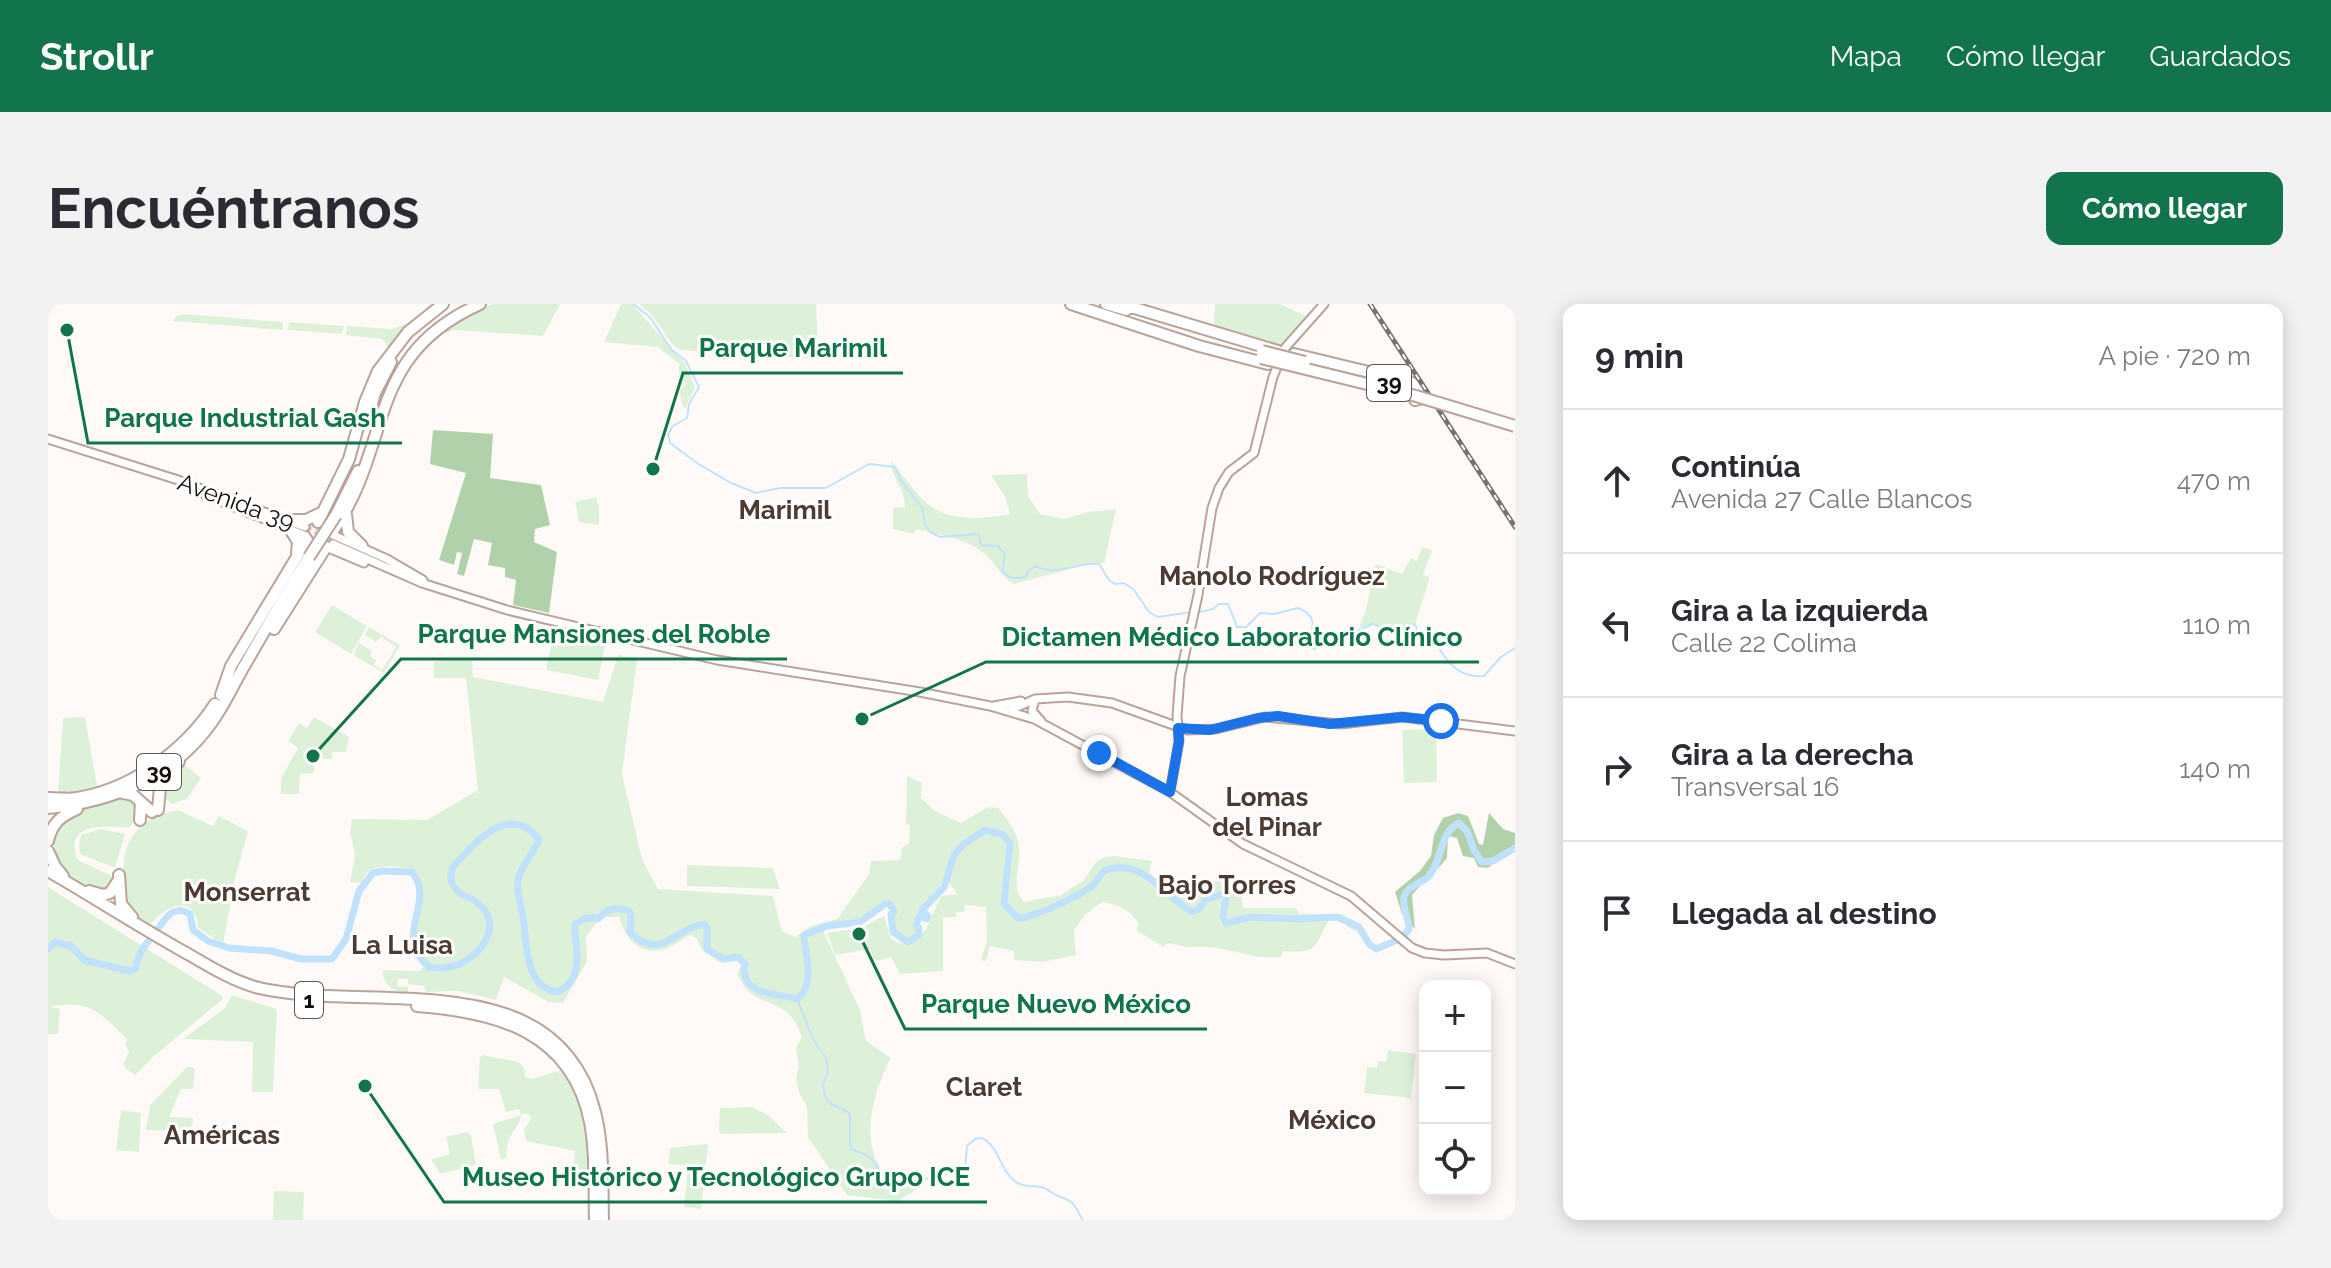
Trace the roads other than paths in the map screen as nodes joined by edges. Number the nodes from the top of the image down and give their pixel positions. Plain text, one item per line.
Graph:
1 (443, 304) edge
2 (453, 304) edge
3 (473, 304) edge
4 (480, 304) edge
5 (1071, 304) edge
6 (1081, 304) edge
7 (1106, 304) edge
8 (1121, 304) edge
9 (1324, 304) edge
10 (1283, 352) junction
11 (1262, 354) junction
12 (408, 358) junction
13 (1277, 367) junction
14 (385, 385) junction
15 (1515, 419) edge
16 (1515, 426) edge
17 (48, 439) edge
18 (173, 479) junction
19 (334, 512) junction
20 (292, 524) junction
21 (308, 530) junction
22 (332, 539) junction
23 (362, 546) junction
24 (306, 556) junction
25 (293, 561) junction
26 (423, 582) junction
27 (231, 666) junction
28 (221, 695) junction
29 (1035, 699) junction
30 (215, 706) junction
31 (990, 706) junction
32 (1009, 711) junction
33 (213, 721) junction
34 (1046, 725) junction
35 (1178, 728) junction
36 (1515, 731) edge
37 (187, 750) junction
38 (1170, 792) junction
39 (123, 793) junction
40 (160, 797) junction
41 (48, 800) edge
42 (81, 801) junction
43 (141, 802) junction
44 (172, 806) dead end
45 (48, 808) edge
46 (140, 820) dead end
47 (48, 841) edge
48 (48, 851) edge
49 (48, 871) edge
50 (48, 877) edge
51 (76, 887) junction
52 (140, 927) junction
53 (158, 940) junction
54 (1514, 964) edge
55 (470, 997) dead end
56 (429, 1000) junction
57 (595, 1220) edge
58 (603, 1220) edge

1 - 19 highway
2 - 19 highway, 39
3 - 14 highway, 39
4 - 12 highway
5 - 13 highway
6 - 11 highway, 39
7 - 11 highway, 39
8 - 10 highway
9 - 10 main road
10 - 13 main road
10 - 13 highway
11 - 15 highway, 39, bridge
11 - 16 highway, 39, bridge
12 - 14 highway
12 - 19 highway
13 - 35 main road
14 - 19 highway, 39
17 - 18 main road, Avenida 39
18 - 20 main road
18 - 21 main road, Avenida 39
19 - 20 highway
19 - 21 highway
19 - 22 highway
19 - 23 highway
19 - 24 highway, 39
20 - 21 main road
20 - 25 highway
21 - 22 main road
21 - 22 main road
21 - 25 highway
22 - 23 main road
22 - 26 main road
22 - 33 highway
23 - 26 main road
24 - 28 highway, 39
24 - 33 highway, 39
25 - 27 highway
26 - 31 main road
27 - 28 highway
27 - 30 highway
28 - 30 highway, 39
29 - 31 main road
29 - 32 main road
29 - 34 main road
29 - 35 main road
30 - 42 highway, 39
31 - 32 main road
32 - 34 main road
33 - 37 highway, 39
34 - 38 main road
35 - 36 main road
35 - 38 main road
37 - 39 highway, 39
37 - 40 highway
38 - 54 main road
39 - 42 highway, 39
39 - 43 highway
40 - 43 highway
40 - 44 highway
41 - 42 highway
42 - 45 highway, 39
42 - 47 highway
43 - 46 highway
48 - 51 highway
49 - 51 highway, 1
50 - 52 highway, 1
51 - 52 highway, 1
51 - 52 highway
52 - 53 highway, 1
53 - 56 highway, 1
53 - 57 highway, 1
55 - 56 highway
56 - 58 highway, 1

